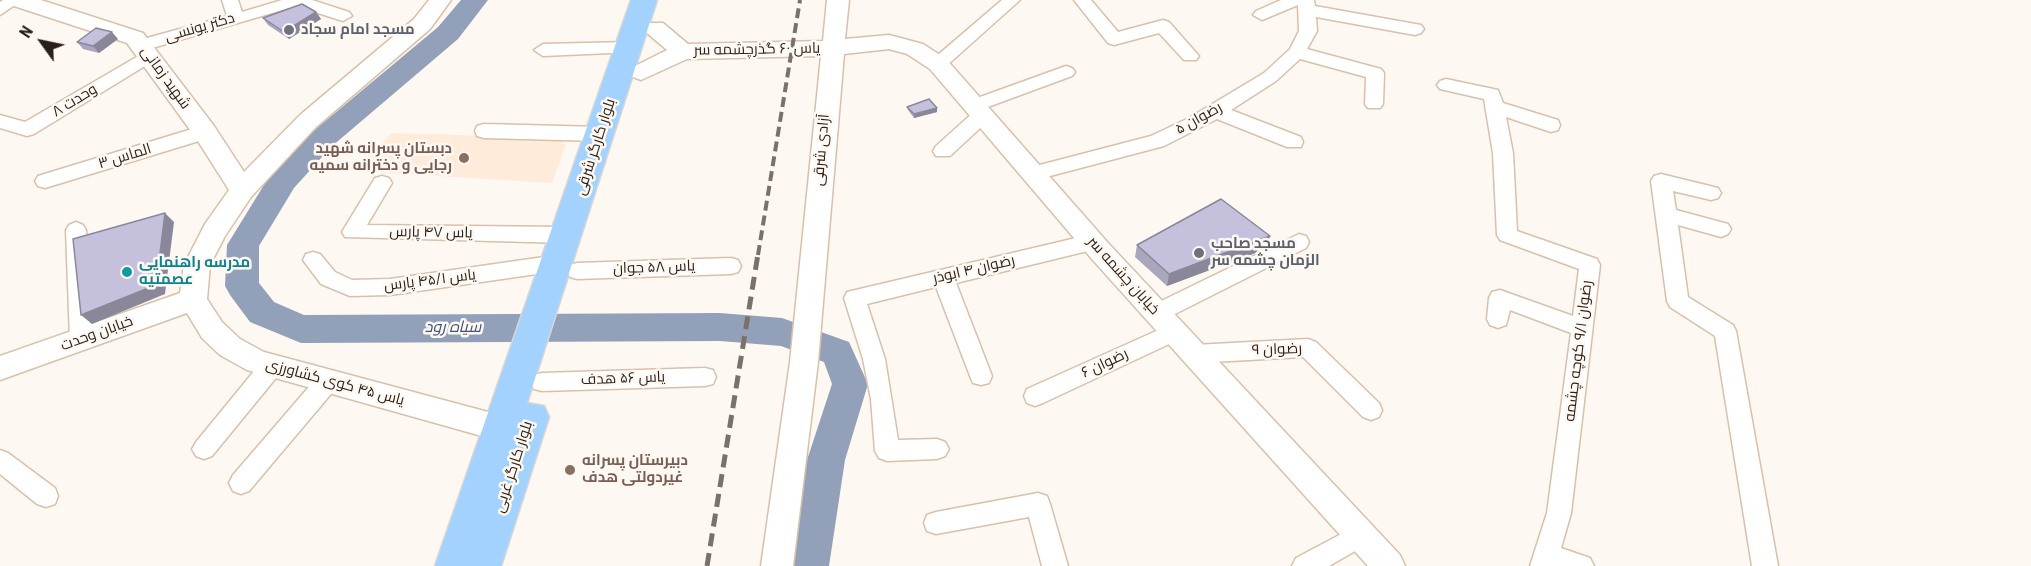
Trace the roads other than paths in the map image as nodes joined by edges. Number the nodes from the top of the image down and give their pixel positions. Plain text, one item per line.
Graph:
1 (14, 0) edge
2 (19, 0) edge
3 (230, 0) edge
4 (294, 0) edge
5 (440, 0) edge
6 (644, 0) edge
7 (663, 0) edge
8 (838, 0) edge
9 (1012, 0) edge
10 (1082, 0) edge
11 (1303, 3) edge
12 (0, 10) edge
13 (1262, 15) dead end
14 (343, 16) dead end
15 (236, 18) junction
16 (655, 28) junction
17 (1415, 29) dead end
18 (831, 48) junction
19 (543, 50) dead end
20 (145, 51) junction
21 (683, 52) junction
22 (1297, 52) junction
23 (1190, 56) dead end
24 (635, 60) junction
25 (938, 64) junction
26 (1066, 72) dead end
27 (1446, 85) dead end
28 (1374, 104) dead end
29 (1494, 107) junction
30 (979, 110) junction
31 (1215, 111) junction
32 (0, 121) edge
33 (1551, 125) dead end
34 (484, 131) dead end
35 (205, 132) junction
36 (600, 134) junction
37 (1294, 142) dead end
38 (943, 151) dead end
39 (1035, 173) junction
40 (45, 182) dead end
41 (382, 183) dead end
42 (242, 190) junction
43 (1711, 193) dead end
44 (1667, 215) junction
45 (1720, 229) dead end
46 (76, 230) dead end
47 (1264, 236) edge
48 (1093, 242) junction
49 (313, 260) dead end
50 (731, 266) dead end
51 (564, 271) junction
52 (943, 277) junction
53 (193, 300) junction
54 (1498, 319) dead end
55 (1165, 322) junction
56 (1582, 328) junction
57 (81, 340) junction
58 (1194, 354) junction
59 (272, 366) junction
60 (0, 368) edge
61 (537, 373) junction
62 (705, 376) dead end
63 (981, 376) dead end
64 (328, 381) junction
65 (1035, 396) dead end
66 (1371, 411) dead end
67 (503, 429) junction
68 (204, 449) dead end
69 (937, 449) dead end
70 (0, 460) edge
71 (241, 483) dead end
72 (46, 496) dead end
73 (936, 523) dead end
74 (1360, 535) junction
75 (1544, 561) edge
76 (455, 566) edge
77 (481, 566) edge
78 (777, 566) edge
79 (1055, 566) edge
80 (1305, 566) edge
81 (1389, 566) edge
82 (1581, 566) edge
83 (1765, 566) edge

1 - 12 street
2 - 20 street, شهید زمانی
3 - 15 street
4 - 14 street
4 - 15 street, دکتر یونسی
5 - 42 street
6 - 24 main road, بلوار کارگر شرقی
7 - 16 main road, بلوار کارگر شرقی
8 - 18 street, آزادی شرقی
9 - 25 street
10 - 23 street
11 - 13 street
11 - 17 street
11 - 22 street, رضوان ۵
15 - 20 street, دکتر یونسی
16 - 21 street, یاس ۶۰ گذرچشمه سر
16 - 24 main road, بلوار کارگر شرقی
18 - 21 street, یاس ۶۰ گذرچشمه سر
18 - 25 street, خیابان چشمه سر
18 - 78 street, آزادی شرقی
19 - 24 street
20 - 32 street, وحدت ۸
20 - 35 street, شهید زمانی
21 - 24 street, یاس ۶۰ گذرچشمه سر
22 - 28 street
22 - 31 street, رضوان ۵
24 - 36 main road, بلوار کارگر شرقی
24 - 51 main road, بلوار کارگر شرقی
25 - 30 street, خیابان چشمه سر
26 - 30 street
27 - 29 street
29 - 33 street
29 - 56 street, رضوان ۹/۱ کوچه چشمه
30 - 38 street
30 - 39 street, خیابان چشمه سر
31 - 37 street
31 - 39 street, رضوان ۵
34 - 36 street
35 - 40 street, الماس ۳
35 - 42 street, شهید زمانی
36 - 51 main road, بلوار کارگر شرقی
39 - 48 street, خیابان چشمه سر
41 - 51 street, یاس ۴۷ پارس
42 - 53 street
43 - 44 street
44 - 45 street
44 - 83 street
46 - 57 street
47 - 55 street, رضوان ۶
48 - 52 street, رضوان ۴ ابوذر
48 - 55 street, خیابان چشمه سر
49 - 51 street, یاس ۴۵/۱ پارس
50 - 51 street, یاس ۵۸ جوان
51 - 61 main road
52 - 63 street
52 - 69 street, رضوان ۴ ابوذر
53 - 57 street, خیابان وحدت
53 - 59 street, یاس ۴۵ کوی کشاورزی
54 - 56 street
55 - 58 street, خیابان چشمه سر
55 - 65 street, رضوان ۶
56 - 75 street, رضوان ۹/۱ کوچه چشمه
57 - 60 street, خیابان وحدت
58 - 66 street, رضوان ۹
58 - 74 street, خیابان چشمه سر
59 - 64 street, یاس ۴۵ کوی کشاورزی
59 - 68 street
61 - 62 street, یاس ۵۶ هدف
61 - 67 main road, بلوار کارگر غربی
61 - 77 main road, بلوار کارگر غربی
64 - 67 street, یاس ۴۵ کوی کشاورزی
64 - 71 street
67 - 76 main road, بلوار کارگر غربی
70 - 72 street
73 - 79 street
74 - 80 street
74 - 81 street, خیابان چشمه سر
75 - 82 street

